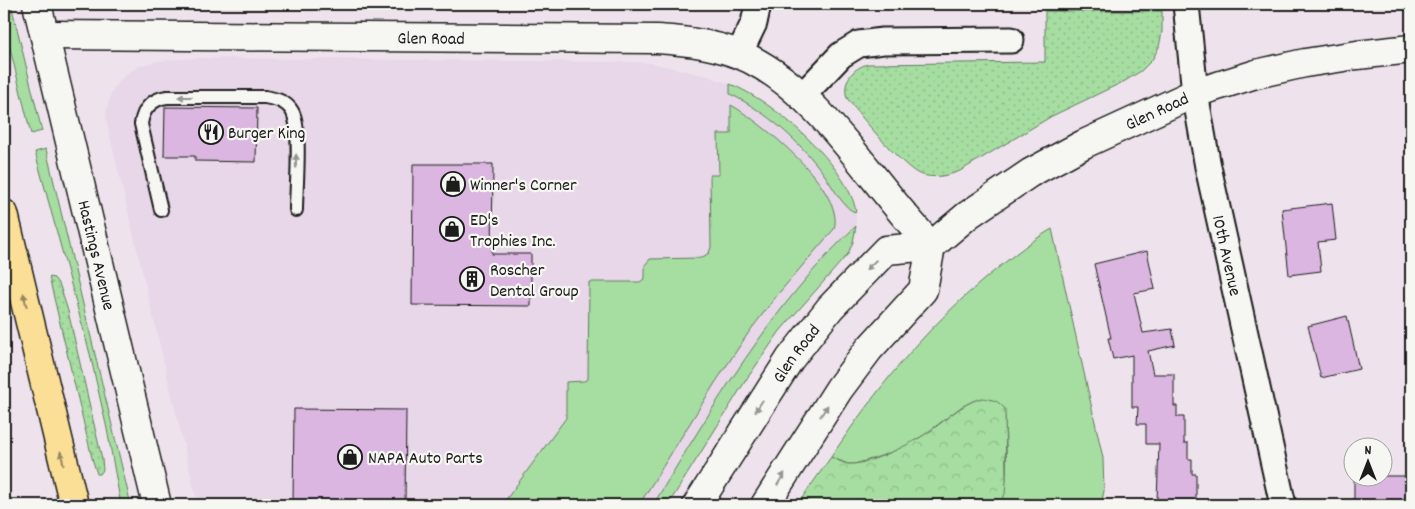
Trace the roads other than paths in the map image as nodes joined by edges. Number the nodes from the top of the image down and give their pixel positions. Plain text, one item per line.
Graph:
1 (37, 4) edge
2 (758, 4) edge
3 (1186, 4) edge
4 (46, 35) junction
5 (1011, 40) dead end
6 (1411, 49) edge
7 (738, 54) junction
8 (1195, 93) junction
9 (802, 97) junction
10 (161, 210) dead end
11 (296, 210) dead end
12 (4, 214) edge
13 (931, 246) junction
14 (74, 505) edge
15 (158, 505) edge
16 (697, 505) edge
17 (765, 505) edge
18 (1283, 505) edge

1 - 4 street, Hastings Avenue
2 - 7 street
3 - 8 street, 10th Avenue
4 - 7 street, Glen Road
4 - 15 street, Hastings Avenue
5 - 9 street
6 - 8 street, Glen Road
7 - 9 street, Glen Road
8 - 13 street, Glen Road
8 - 18 street, 10th Avenue
9 - 13 street, Glen Road
11 -> 10 lane
14 -> 12 highway
13 -> 16 street, Glen Road
17 -> 13 street

